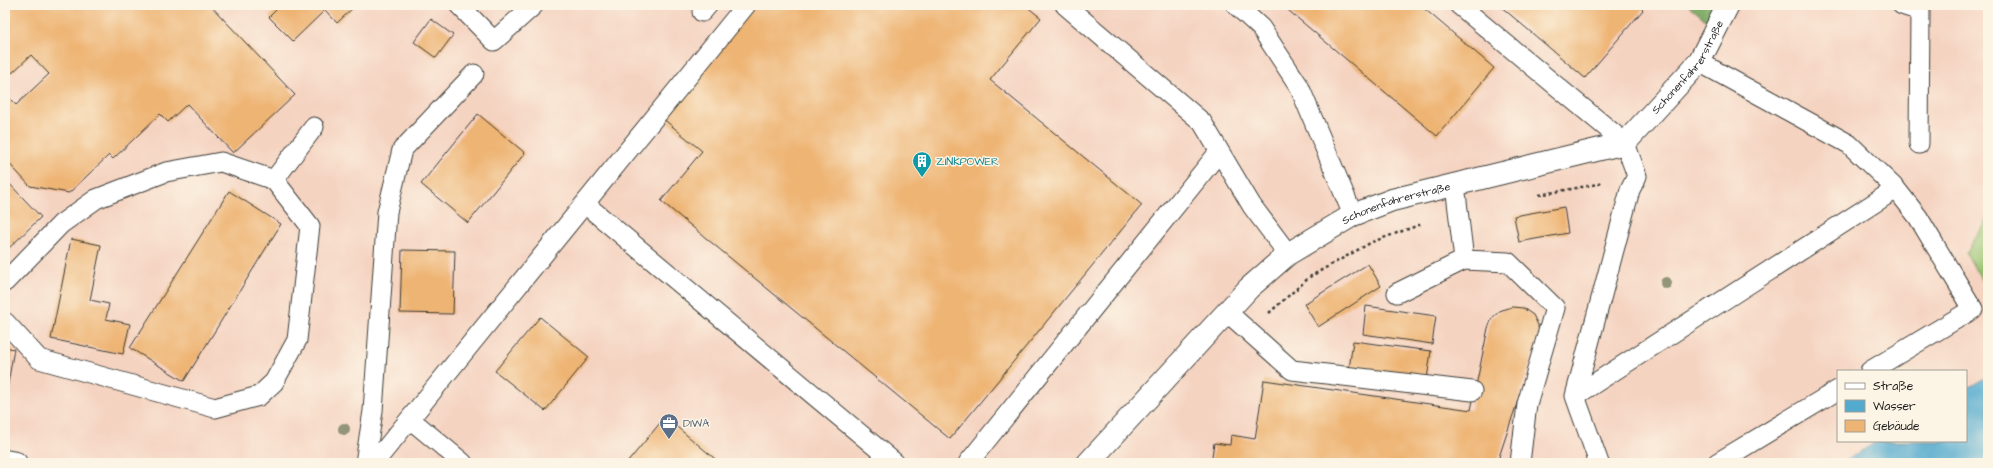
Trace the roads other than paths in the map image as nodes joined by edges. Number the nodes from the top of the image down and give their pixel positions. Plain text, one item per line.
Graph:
1 (460, 5) edge
2 (534, 5) edge
3 (746, 5) edge
4 (1066, 5) edge
5 (1236, 5) edge
6 (1459, 5) edge
7 (1728, 5) edge
8 (1902, 5) edge
9 (1699, 62) junction
10 (474, 74) dead end
11 (314, 127) dead end
12 (1625, 143) junction
13 (1919, 144) dead end
14 (1219, 152) junction
15 (274, 180) junction
16 (1454, 185) junction
17 (1896, 189) junction
18 (585, 204) junction
19 (1353, 215) junction
20 (1288, 254) junction
21 (1464, 260) junction
22 (5, 282) edge
23 (1397, 293) dead end
24 (1227, 312) junction
25 (5, 322) edge
26 (1872, 370) edge
27 (1472, 391) dead end
28 (1837, 391) edge
29 (1575, 396) junction
30 (410, 419) junction
31 (5, 461) edge
32 (16, 463) edge
33 (365, 463) edge
34 (374, 463) edge
35 (463, 463) edge
36 (895, 463) edge
37 (968, 463) edge
38 (1088, 463) edge
39 (1520, 463) edge
40 (1599, 463) edge
41 (1718, 463) edge

1 - 2 lane
3 - 18 lane
4 - 14 lane
5 - 19 lane
6 - 12 lane
7 - 9 street, Schonenfahrerstraße
8 - 13 lane
9 - 12 street, Schonenfahrerstraße
9 - 17 lane
10 - 33 lane
11 - 15 lane
12 - 16 street, Schonenfahrerstraße
12 - 29 lane
14 - 20 lane
14 - 37 lane
15 - 22 lane
15 - 25 lane
16 - 19 street, Schonenfahrerstraße
16 - 21 lane
17 - 26 lane
17 - 29 lane
18 - 30 lane
18 - 36 lane
19 - 20 street, Schonenfahrerstraße
20 - 24 street, Schonenfahrerstraße
21 - 23 lane
21 - 39 lane
24 - 27 lane
24 - 38 street, Schonenfahrerstraße
28 - 41 lane
29 - 40 lane
30 - 34 lane
30 - 35 lane
31 - 32 street

